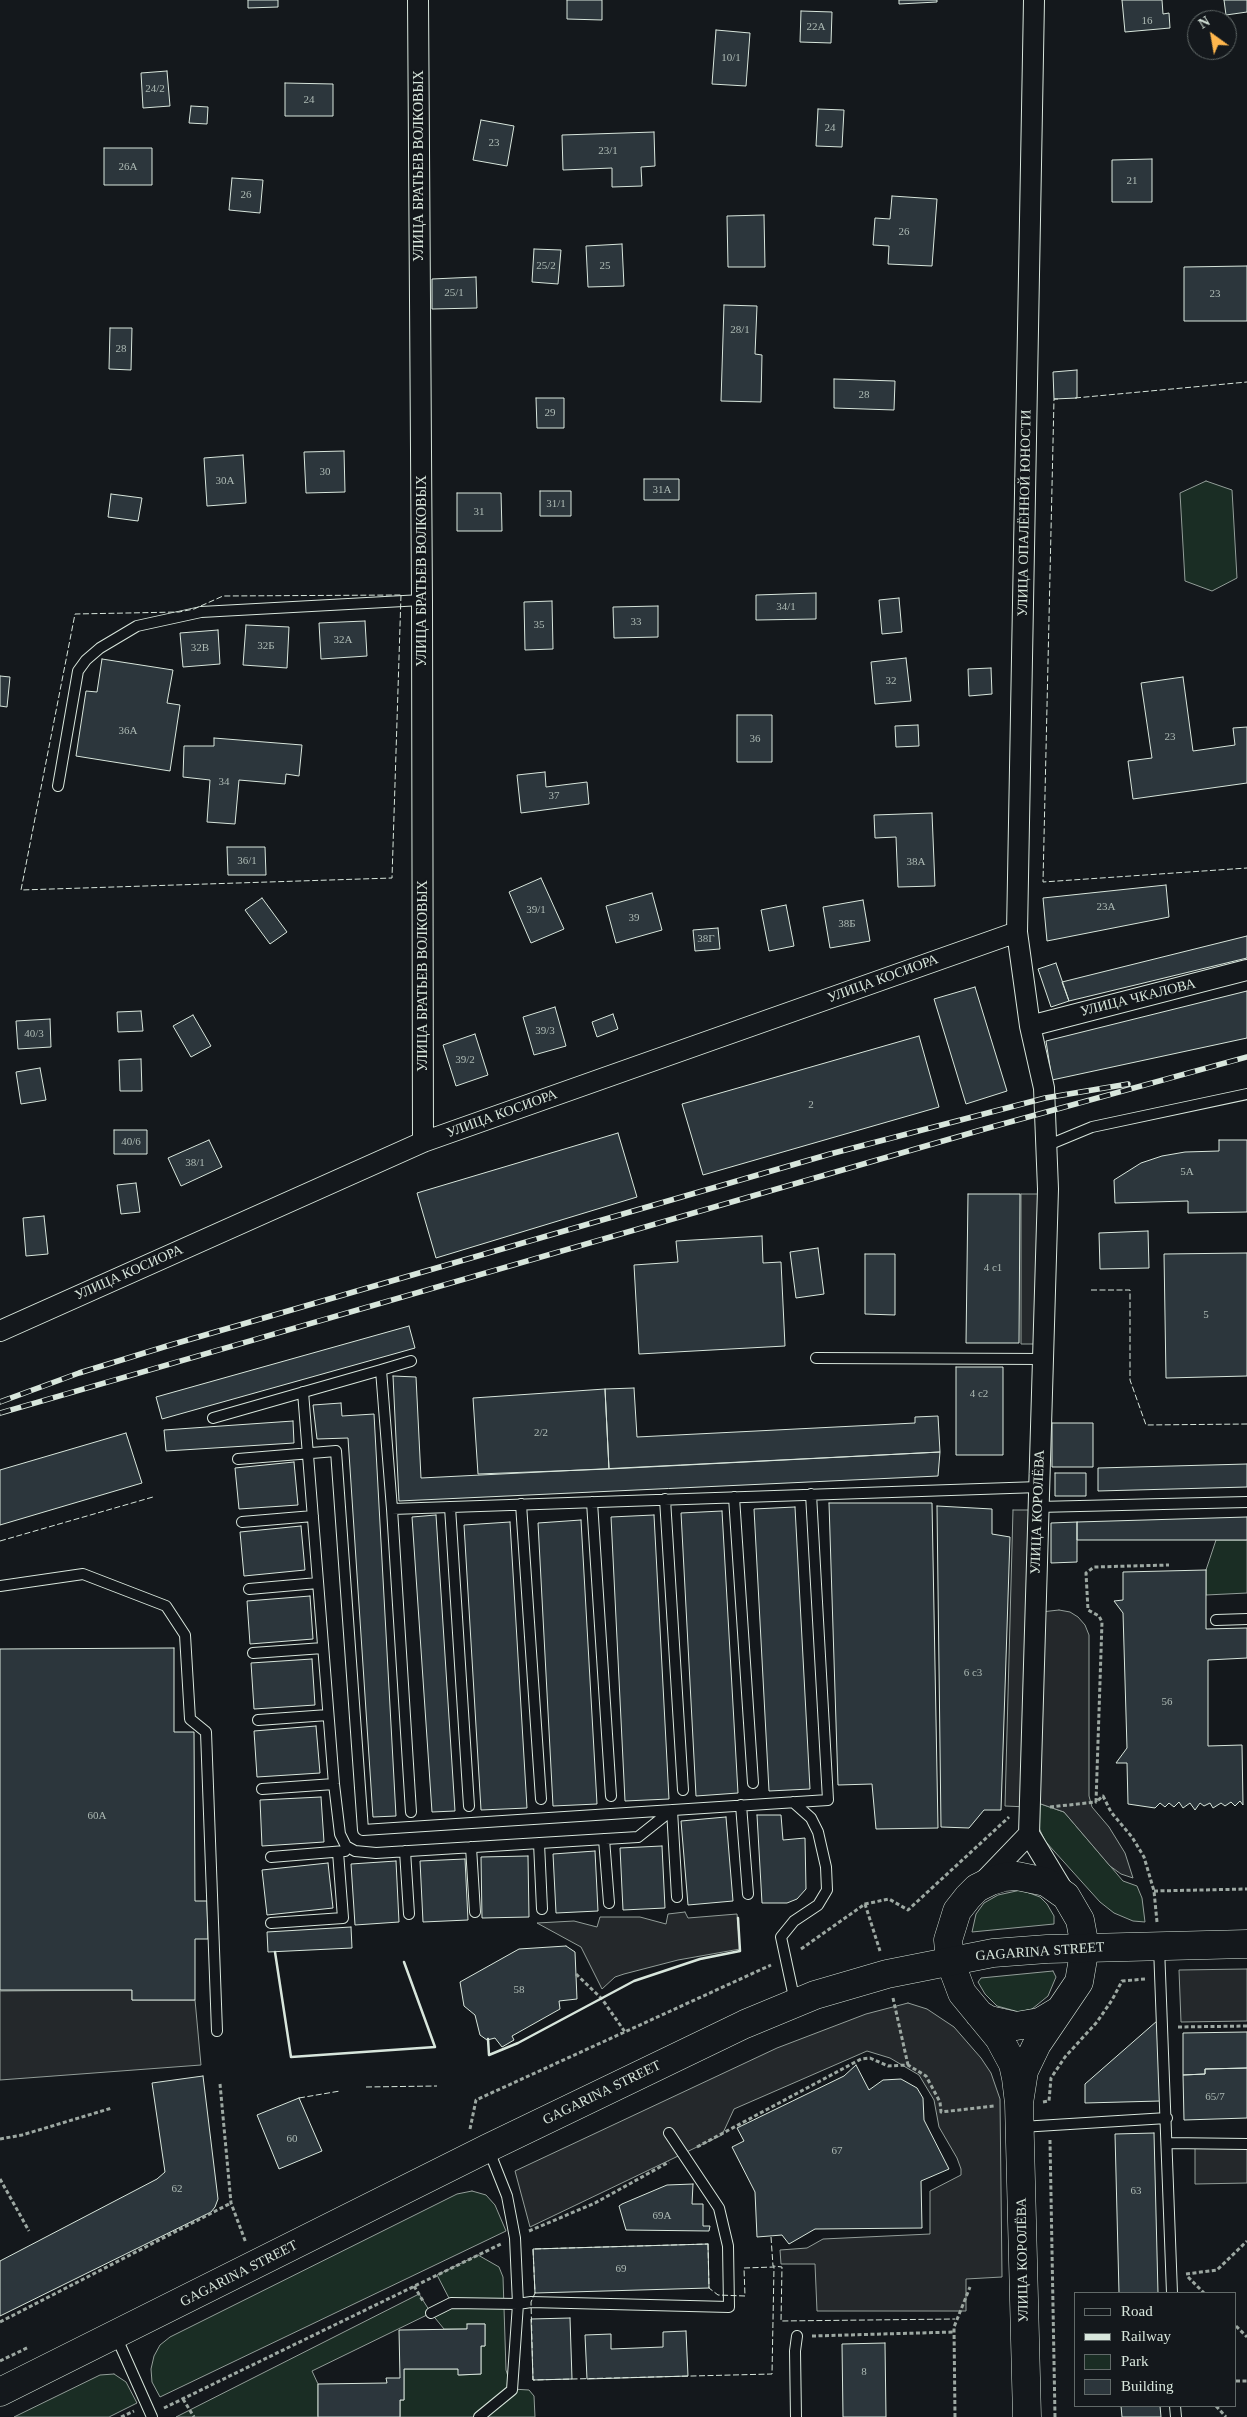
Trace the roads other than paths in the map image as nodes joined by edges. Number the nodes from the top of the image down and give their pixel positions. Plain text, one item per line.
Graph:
1 (418, 0) edge
2 (1034, 0) edge
3 (422, 600) junction
4 (58, 786) dead end
5 (1017, 932) junction
6 (1247, 970) edge
7 (1030, 1026) junction
8 (1247, 1094) edge
9 (423, 1142) junction
10 (1046, 1146) junction
11 (0, 1331) edge
12 (816, 1358) dead end
13 (1043, 1359) junction
14 (411, 1361) dead end
15 (380, 1370) junction
16 (303, 1392) junction
17 (213, 1418) dead end
18 (308, 1454) junction
19 (238, 1458) dead end
20 (1039, 1487) junction
21 (811, 1494) junction
22 (734, 1497) junction
23 (665, 1499) junction
24 (592, 1502) junction
25 (1247, 1502) edge
26 (521, 1504) junction
27 (450, 1507) junction
28 (1038, 1507) junction
29 (392, 1508) junction
30 (313, 1516) junction
31 (242, 1522) dead end
32 (318, 1583) junction
33 (0, 1586) edge
34 (249, 1590) dead end
35 (1247, 1619) edge
36 (1216, 1620) dead end
37 (323, 1648) junction
38 (253, 1653) dead end
39 (328, 1715) junction
40 (258, 1720) dead end
41 (753, 1783) dead end
42 (334, 1784) junction
43 (262, 1789) dead end
44 (683, 1790) dead end
45 (611, 1796) dead end
46 (542, 1799) dead end
47 (793, 1802) junction
48 (741, 1805) junction
49 (469, 1806) dead end
50 (672, 1810) junction
51 (412, 1812) dead end
52 (1029, 1834) junction
53 (604, 1839) junction
54 (539, 1843) junction
55 (471, 1847) junction
56 (354, 1851) junction
57 (405, 1851) junction
58 (338, 1852) junction
59 (271, 1857) dead end
60 (977, 1888) junction
61 (748, 1894) dead end
62 (1066, 1896) junction
63 (677, 1897) dead end
64 (609, 1904) dead end
65 (542, 1909) dead end
66 (475, 1912) dead end
67 (409, 1914) dead end
68 (271, 1923) dead end
69 (1247, 1944) edge
70 (1159, 1946) junction
71 (1085, 1948) junction
72 (950, 1961) junction
73 (795, 2003) junction
74 (1064, 2006) junction
75 (979, 2014) junction
76 (217, 2031) dead end
77 (1020, 2115) junction
78 (1167, 2118) junction
79 (669, 2133) dead end
80 (478, 2143) junction
81 (1168, 2143) junction
82 (1247, 2144) edge
83 (1172, 2292) edge
84 (518, 2304) junction
85 (431, 2313) dead end
86 (116, 2336) junction
87 (797, 2336) road end
88 (0, 2392) edge
89 (152, 2413) edge
90 (479, 2417) edge
91 (796, 2417) edge
92 (1027, 2417) edge

1 - 3 street, УЛИЦА БРАТЬЕВ ВОЛКОВЫХ
2 - 5 street, УЛИЦА ОПАЛЁННОЙ ЮНОСТИ
3 - 4 lane
3 - 9 street, УЛИЦА БРАТЬЕВ ВОЛКОВЫХ
5 - 7 street, УЛИЦА ОПАЛЁННОЙ ЮНОСТИ
5 - 9 street, УЛИЦА КОСИОРА
6 - 7 street, УЛИЦА ЧКАЛОВА
7 - 10 street, УЛИЦА ОПАЛЁННОЙ ЮНОСТИ
8 - 10 lane
9 - 11 street, УЛИЦА КОСИОРА
10 - 13 street, УЛИЦА КОРОЛЁВА
12 - 13 lane
13 - 20 street, УЛИЦА КОРОЛЁВА
14 - 15 lane
15 - 16 lane
15 - 29 lane
16 - 17 lane
16 - 18 lane
18 - 19 lane
18 - 30 lane
18 - 50 lane
20 - 21 lane
20 - 28 street, УЛИЦА КОРОЛЁВА
21 - 22 lane
21 - 47 lane
22 - 23 lane
22 - 41 lane
23 - 24 lane
23 - 44 lane
24 - 26 lane
24 - 45 lane
25 - 28 lane
26 - 27 lane
26 - 46 lane
27 - 29 lane
27 - 49 lane
28 - 52 street, УЛИЦА КОРОЛЁВА
29 - 51 lane
30 - 31 lane
30 - 32 lane
32 - 34 lane
32 - 37 lane
33 - 76 lane
35 - 36 lane
37 - 38 lane
37 - 39 lane
39 - 40 lane
39 - 42 lane
42 - 43 lane
42 - 56 lane
47 - 48 lane
47 - 73 lane
48 - 50 lane
48 - 61 lane
50 - 53 lane
50 - 63 lane
52 - 60 street
52 - 62 street
53 - 54 lane
53 - 64 lane
54 - 55 lane
54 - 65 lane
55 - 57 lane
55 - 66 lane
56 - 57 lane
56 - 58 lane
57 - 67 lane
58 - 59 lane
58 - 68 lane
60 - 62 main road
60 - 72 main road
62 - 71 main road
69 - 70 main road, GAGARINA STREET
70 - 71 main road, GAGARINA STREET
70 - 78 lane
71 - 72 main road, GAGARINA STREET
71 - 74 main road
72 - 73 main road, GAGARINA STREET
72 - 75 main road
73 - 80 main road, GAGARINA STREET
74 - 75 main road
74 - 77 main road
75 - 77 main road
77 - 78 lane
77 - 92 main road, УЛИЦА КОРОЛЁВА
78 - 81 lane
79 - 84 lane
80 - 84 lane
80 - 86 main road, GAGARINA STREET
81 - 82 lane
81 - 83 lane
84 - 85 lane
84 - 90 lane
86 - 88 main road, GAGARINA STREET
86 - 89 lane
87 - 91 lane

